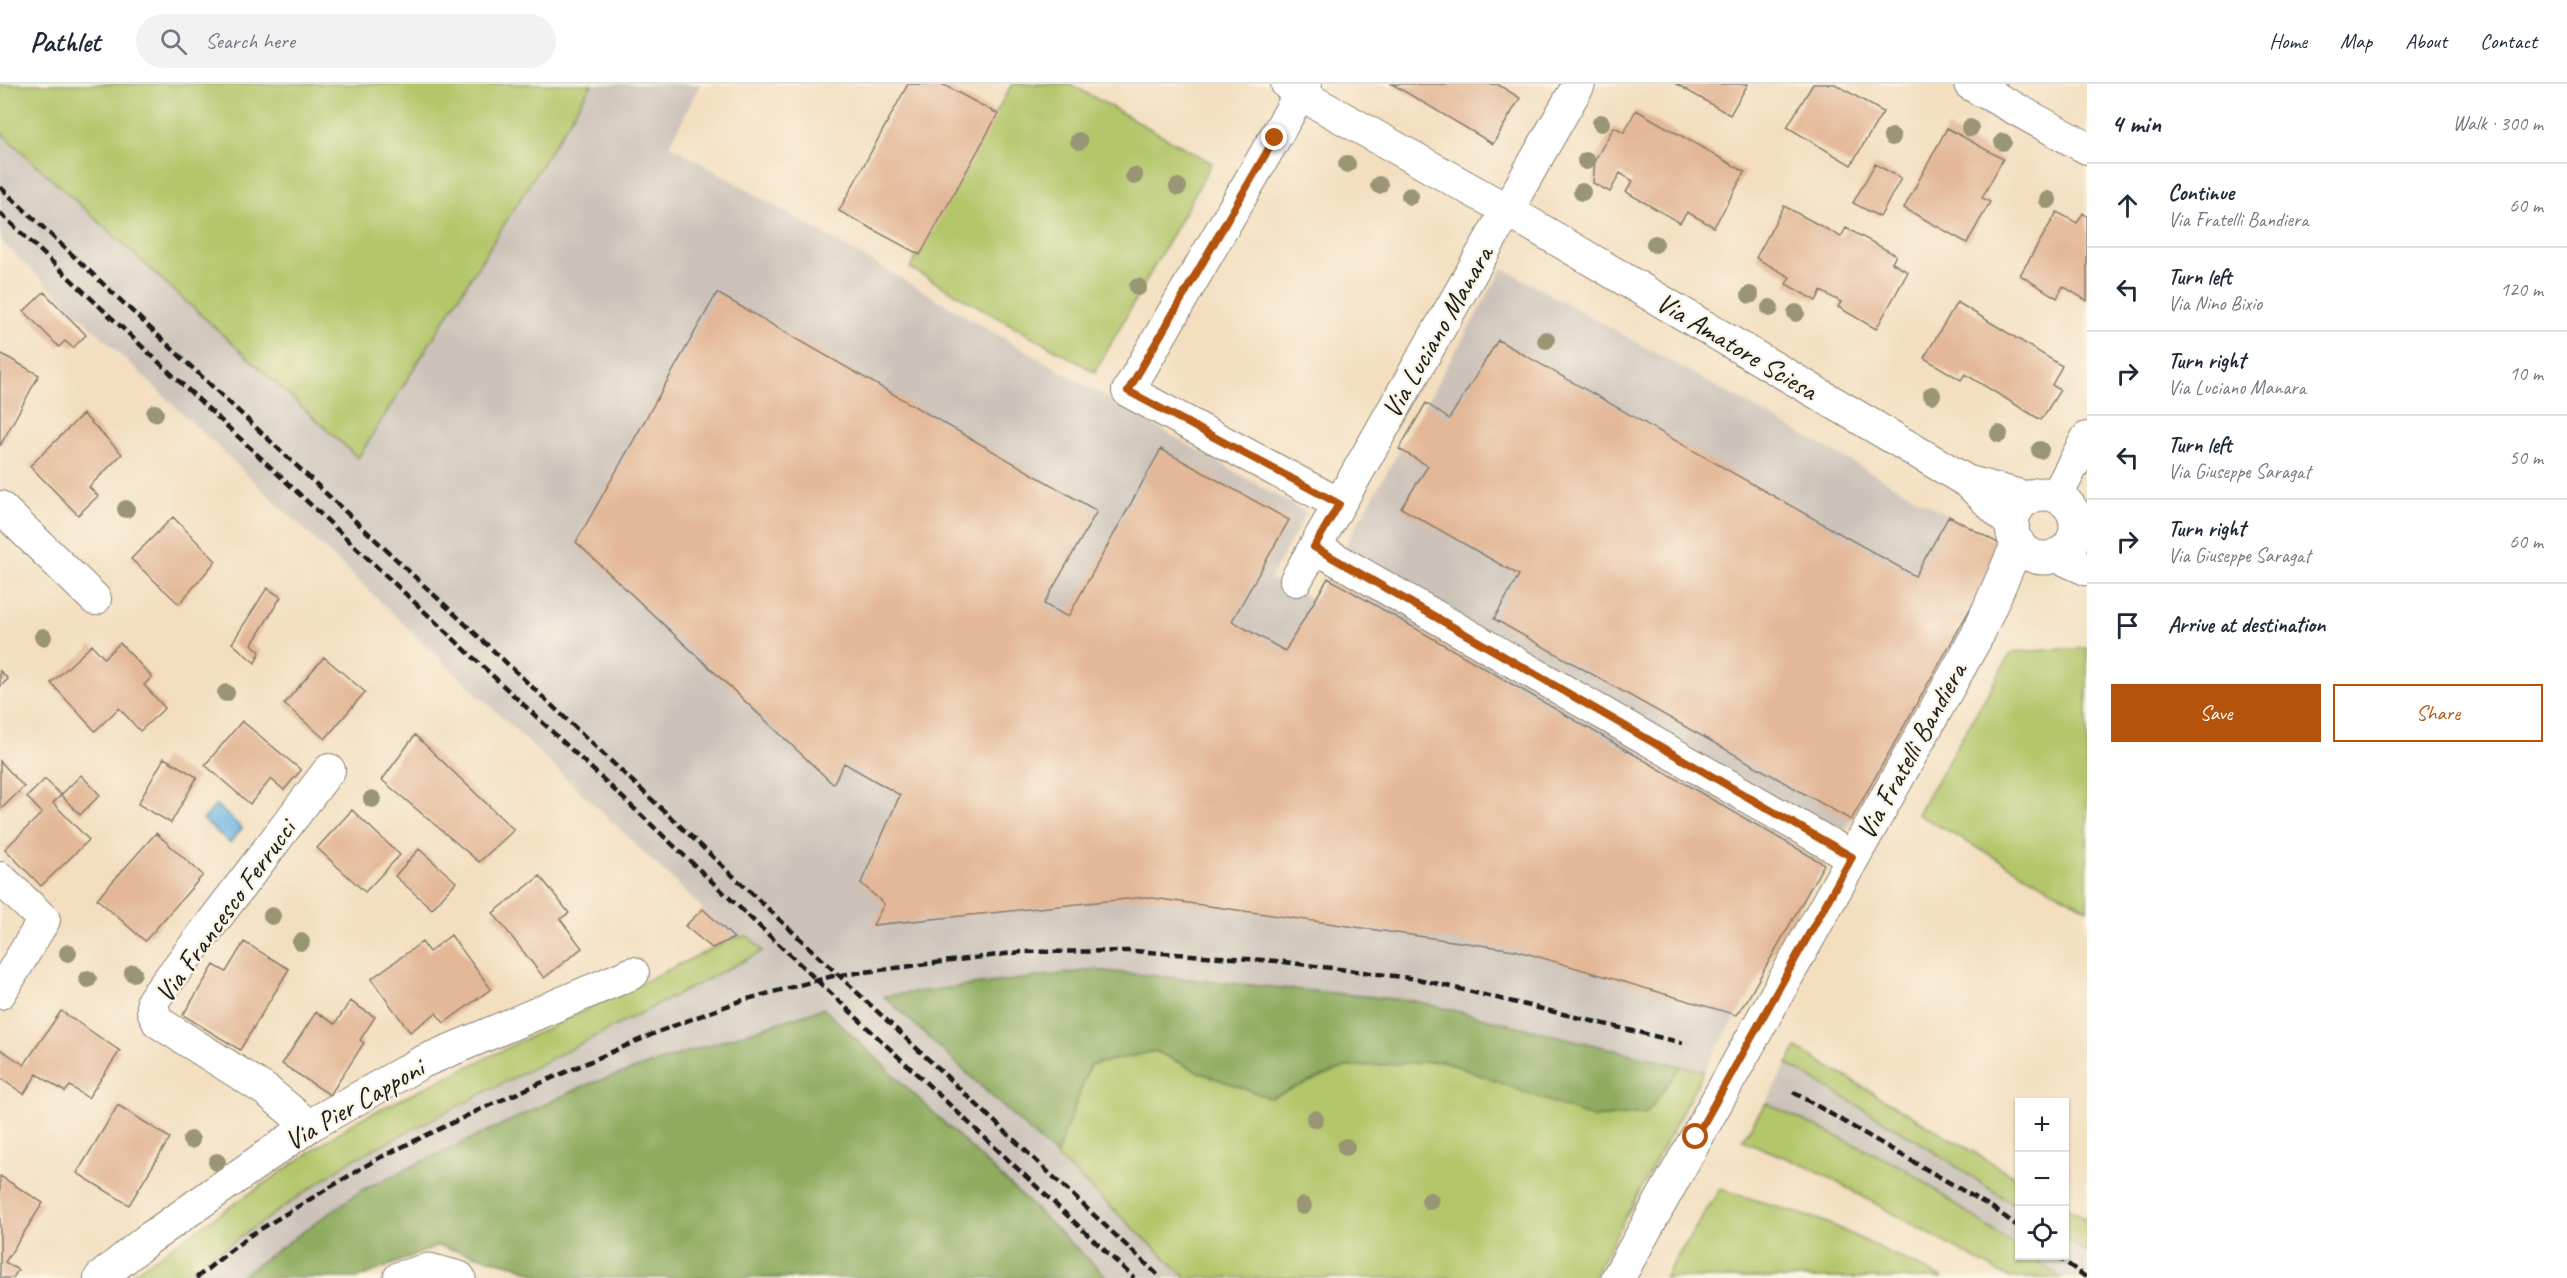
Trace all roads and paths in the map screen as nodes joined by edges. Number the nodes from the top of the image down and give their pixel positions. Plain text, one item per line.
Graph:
1 (1579, 84) edge
2 (1970, 84) edge
3 (1298, 87) edge
4 (2087, 148) edge
5 (1507, 210) junction
6 (2087, 438) edge
7 (1339, 504) junction
8 (0, 507) edge
9 (2047, 531) edge
10 (1314, 547) junction
11 (2087, 568) edge
12 (1296, 580) dead end
13 (95, 600) dead end
14 (329, 770) dead end
15 (1852, 857) junction
16 (0, 879) edge
17 (633, 973) dead end
18 (0, 993) edge
19 (309, 1126) junction
20 (100, 1278) edge
21 (400, 1278) edge
22 (459, 1278) edge
23 (1618, 1278) edge

1 - 5 street, Via Luciano Manara
2 - 4 street
3 - 5 street, Via Amatore Sciesa
3 - 7 street
5 - 7 street, Via Luciano Manara
5 - 9 street, Via Amatore Sciesa
6 - 9 street, Via Fratelli Bandiera
7 - 10 street, Via Luciano Manara
8 - 13 street
9 - 11 street, Via Amatore Sciesa
9 - 15 street, Via Fratelli Bandiera
10 - 12 street, Via Luciano Manara
10 - 15 street
14 - 19 street, Via Francesco Ferrucci
15 - 23 street, Via Fratelli Bandiera
16 - 18 street
17 - 19 street, Via Pier Capponi
19 - 20 street, Via Pier Capponi
21 - 22 street

